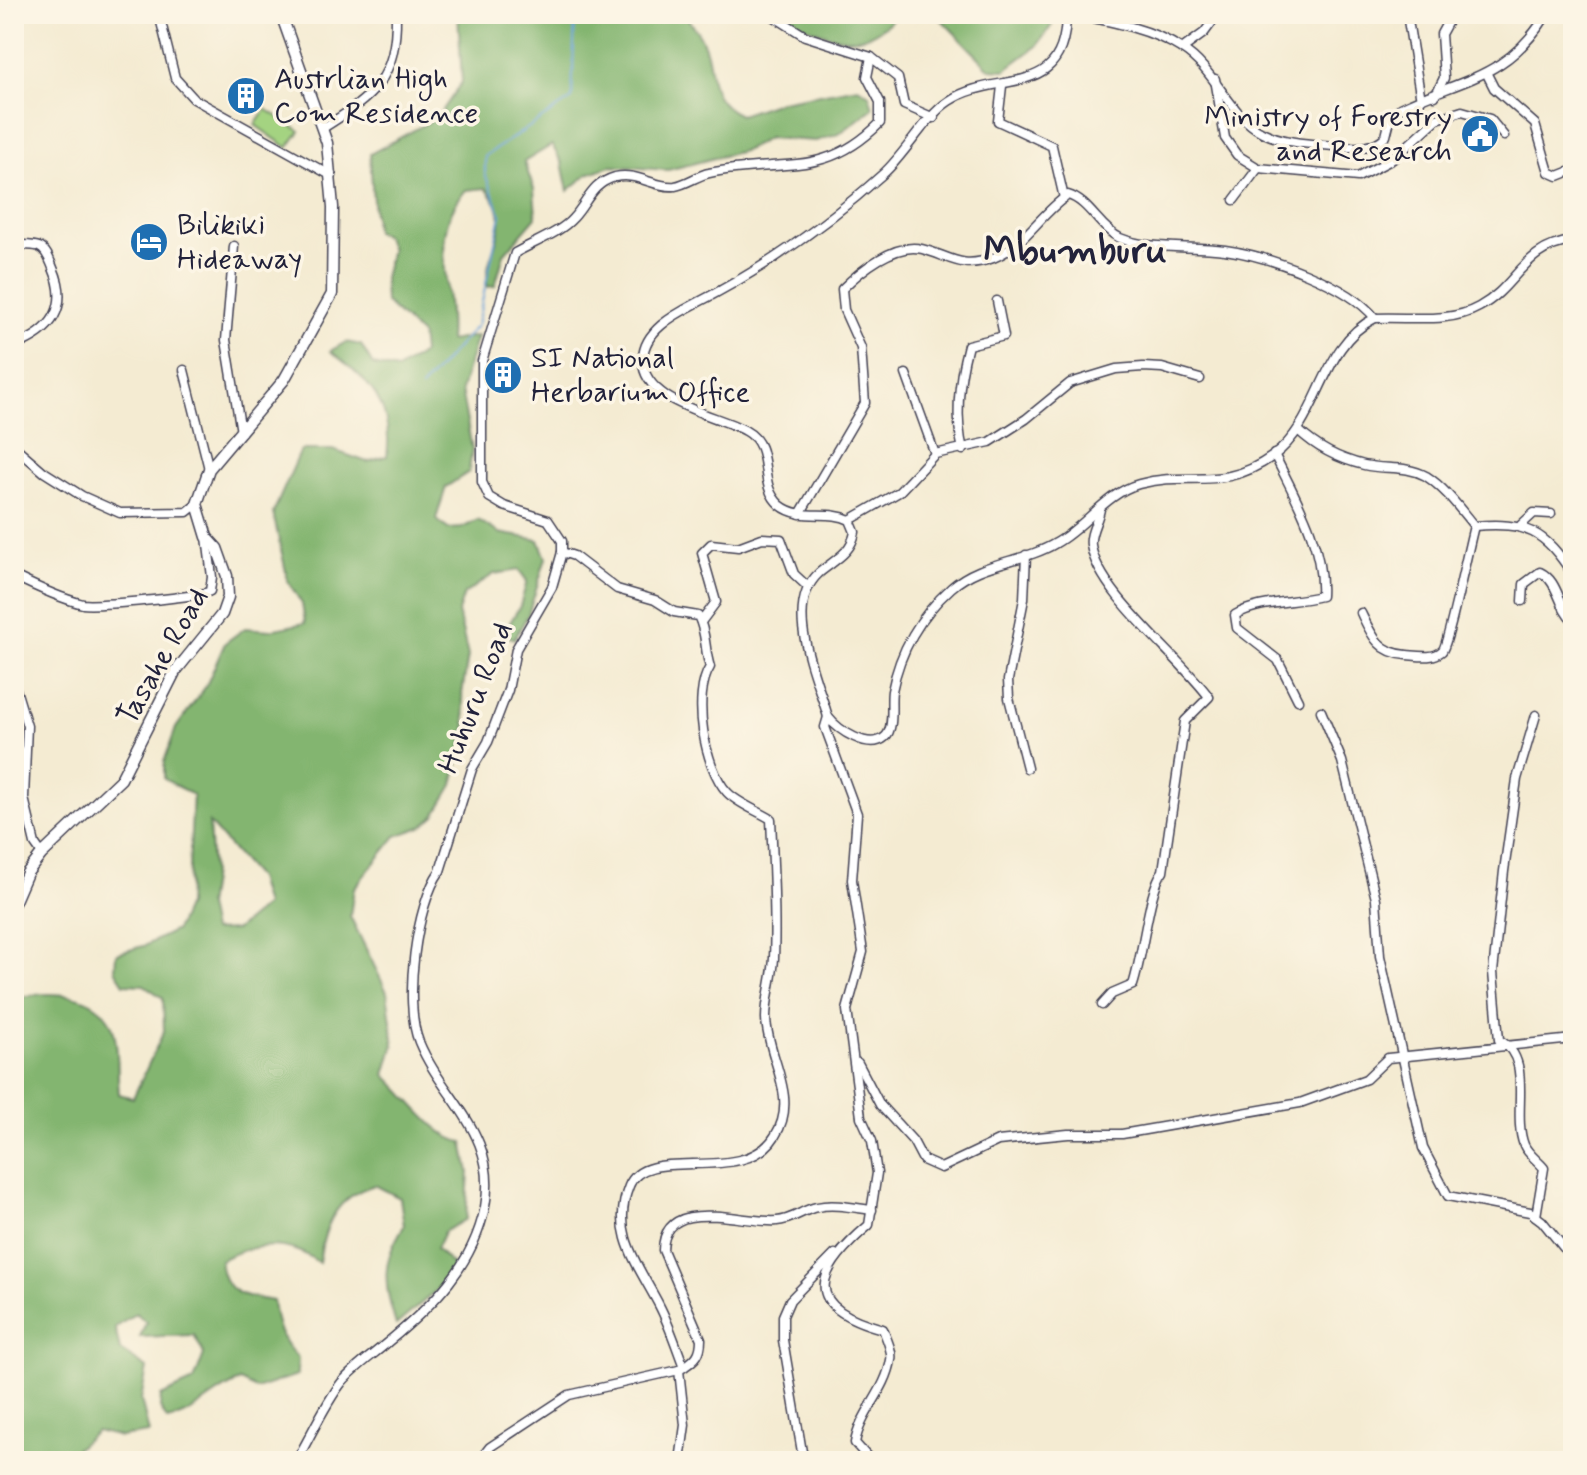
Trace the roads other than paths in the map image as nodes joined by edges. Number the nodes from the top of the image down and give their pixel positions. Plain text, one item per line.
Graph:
1 (159, 14) edge
2 (281, 14) edge
3 (396, 14) edge
4 (770, 14) edge
5 (1069, 14) edge
6 (1218, 14) edge
7 (1407, 14) edge
8 (1452, 14) edge
9 (1547, 14) edge
10 (1182, 49) junction
11 (871, 57) junction
12 (1487, 74) junction
13 (1214, 78) junction
14 (1002, 86) junction
15 (1434, 96) junction
16 (1421, 100) junction
17 (934, 118) junction
18 (323, 128) junction
19 (1504, 136) dead end
20 (1258, 168) junction
21 (1573, 170) edge
22 (332, 176) junction
23 (1064, 198) junction
24 (1234, 200) dead end
25 (1573, 241) edge
26 (14, 245) edge
27 (234, 246) dead end
28 (997, 301) dead end
29 (1375, 318) junction
30 (14, 346) edge
31 (184, 370) dead end
32 (906, 374) dead end
33 (1200, 379) dead end
34 (1298, 430) junction
35 (241, 432) junction
36 (14, 446) edge
37 (963, 450) junction
38 (935, 454) junction
39 (1274, 454) junction
40 (209, 469) junction
41 (197, 504) junction
42 (1100, 508) junction
43 (800, 514) junction
44 (1551, 514) dead end
45 (850, 520) junction
46 (1521, 525) junction
47 (1474, 526) junction
48 (207, 537) junction
49 (562, 552) junction
50 (1026, 555) junction
51 (1573, 575) edge
52 (14, 576) edge
53 (808, 587) junction
54 (1523, 601) dead end
55 (1361, 613) dead end
56 (1573, 620) edge
57 (701, 622) junction
58 (14, 683) edge
59 (1298, 700) dead end
60 (1321, 711) dead end
61 (1536, 715) dead end
62 (828, 717) junction
63 (1027, 768) dead end
64 (42, 854) junction
65 (14, 903) edge
66 (1102, 1005) dead end
67 (1573, 1039) edge
68 (1510, 1046) junction
69 (1402, 1057) junction
70 (856, 1059) junction
71 (872, 1210) junction
72 (1536, 1216) junction
73 (839, 1251) junction
74 (1573, 1259) edge
75 (681, 1368) junction
76 (296, 1461) edge
77 (479, 1461) edge
78 (680, 1461) edge
79 (809, 1461) edge
80 (871, 1461) edge

1 - 22 street
2 - 18 street
3 - 18 street
4 - 11 street
5 - 10 street
5 - 14 street
6 - 10 street
7 - 16 street
8 - 15 street
9 - 12 street
10 - 13 street
11 - 17 street
11 - 49 street
12 - 15 street
12 - 21 street
13 - 16 street
13 - 20 street
14 - 17 street
14 - 23 street
15 - 16 street
17 - 43 street
18 - 22 street
19 - 20 street
20 - 24 street
22 - 35 street
23 - 29 street
23 - 43 street
25 - 29 street
26 - 30 street
27 - 35 street
28 - 37 street
29 - 34 street
31 - 40 street
32 - 38 street
33 - 37 street
34 - 39 street
34 - 47 street
35 - 40 street
36 - 41 street
37 - 38 street
38 - 45 street
39 - 42 street
39 - 59 street
40 - 41 street
41 - 48 street, Tasahe Road
42 - 50 street
42 - 66 street
43 - 45 street
44 - 46 street
45 - 53 street
46 - 47 street
46 - 51 street
47 - 55 street
48 - 52 street
48 - 64 street, Tasahe Road
49 - 57 street
49 - 76 street, Huhuru Road
50 - 62 street
50 - 63 street
53 - 57 street
53 - 62 street
54 - 56 street
57 - 75 street
58 - 64 street
60 - 69 street
61 - 68 street
62 - 70 street
64 - 65 street, Tasahe Road
67 - 68 street
68 - 69 street
68 - 72 street
69 - 70 street
69 - 72 street
70 - 71 street
71 - 73 street
71 - 75 street
72 - 74 street
73 - 79 street
73 - 80 street
75 - 77 street
75 - 78 street

